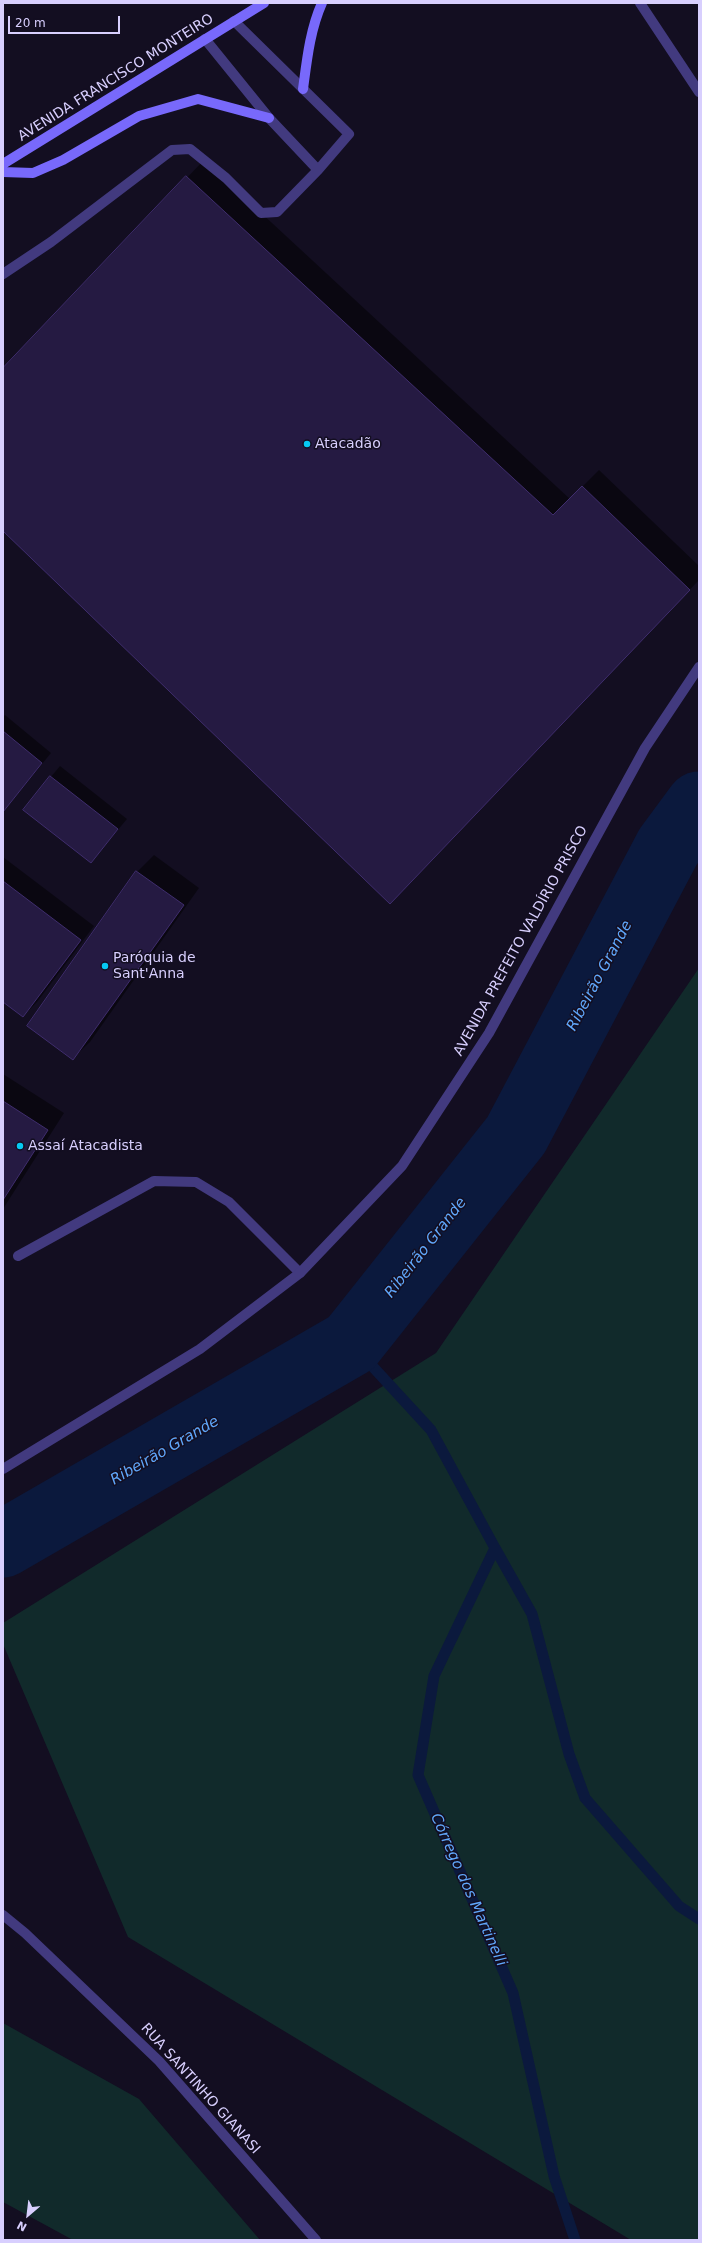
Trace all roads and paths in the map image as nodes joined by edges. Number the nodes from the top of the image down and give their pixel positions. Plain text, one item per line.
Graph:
1 (264, 3) edge
2 (322, 3) edge
3 (640, 3) edge
4 (234, 21) junction
5 (205, 39) junction
6 (303, 89) junction
7 (699, 92) edge
8 (269, 118) junction
9 (3, 164) edge
10 (318, 170) junction
11 (3, 172) edge
12 (3, 274) edge
13 (699, 667) edge
14 (18, 1256) dead end
15 (300, 1273) junction
16 (3, 1469) edge
17 (3, 1915) edge
18 (316, 2240) edge

1 - 4 main road, AVENIDA FRANCISCO MONTEIRO
2 - 6 main road
3 - 7 street
4 - 5 main road, AVENIDA FRANCISCO MONTEIRO
4 - 6 street
5 - 8 street
5 - 9 main road, AVENIDA FRANCISCO MONTEIRO
6 - 10 street
8 - 10 street
8 - 11 main road
10 - 12 street
13 - 15 street, AVENIDA PREFEITO VALDÍRIO PRISCO
14 - 15 street
15 - 16 street, AVENIDA PREFEITO VALDÍRIO PRISCO
17 - 18 street, RUA SANTINHO GIANASI

